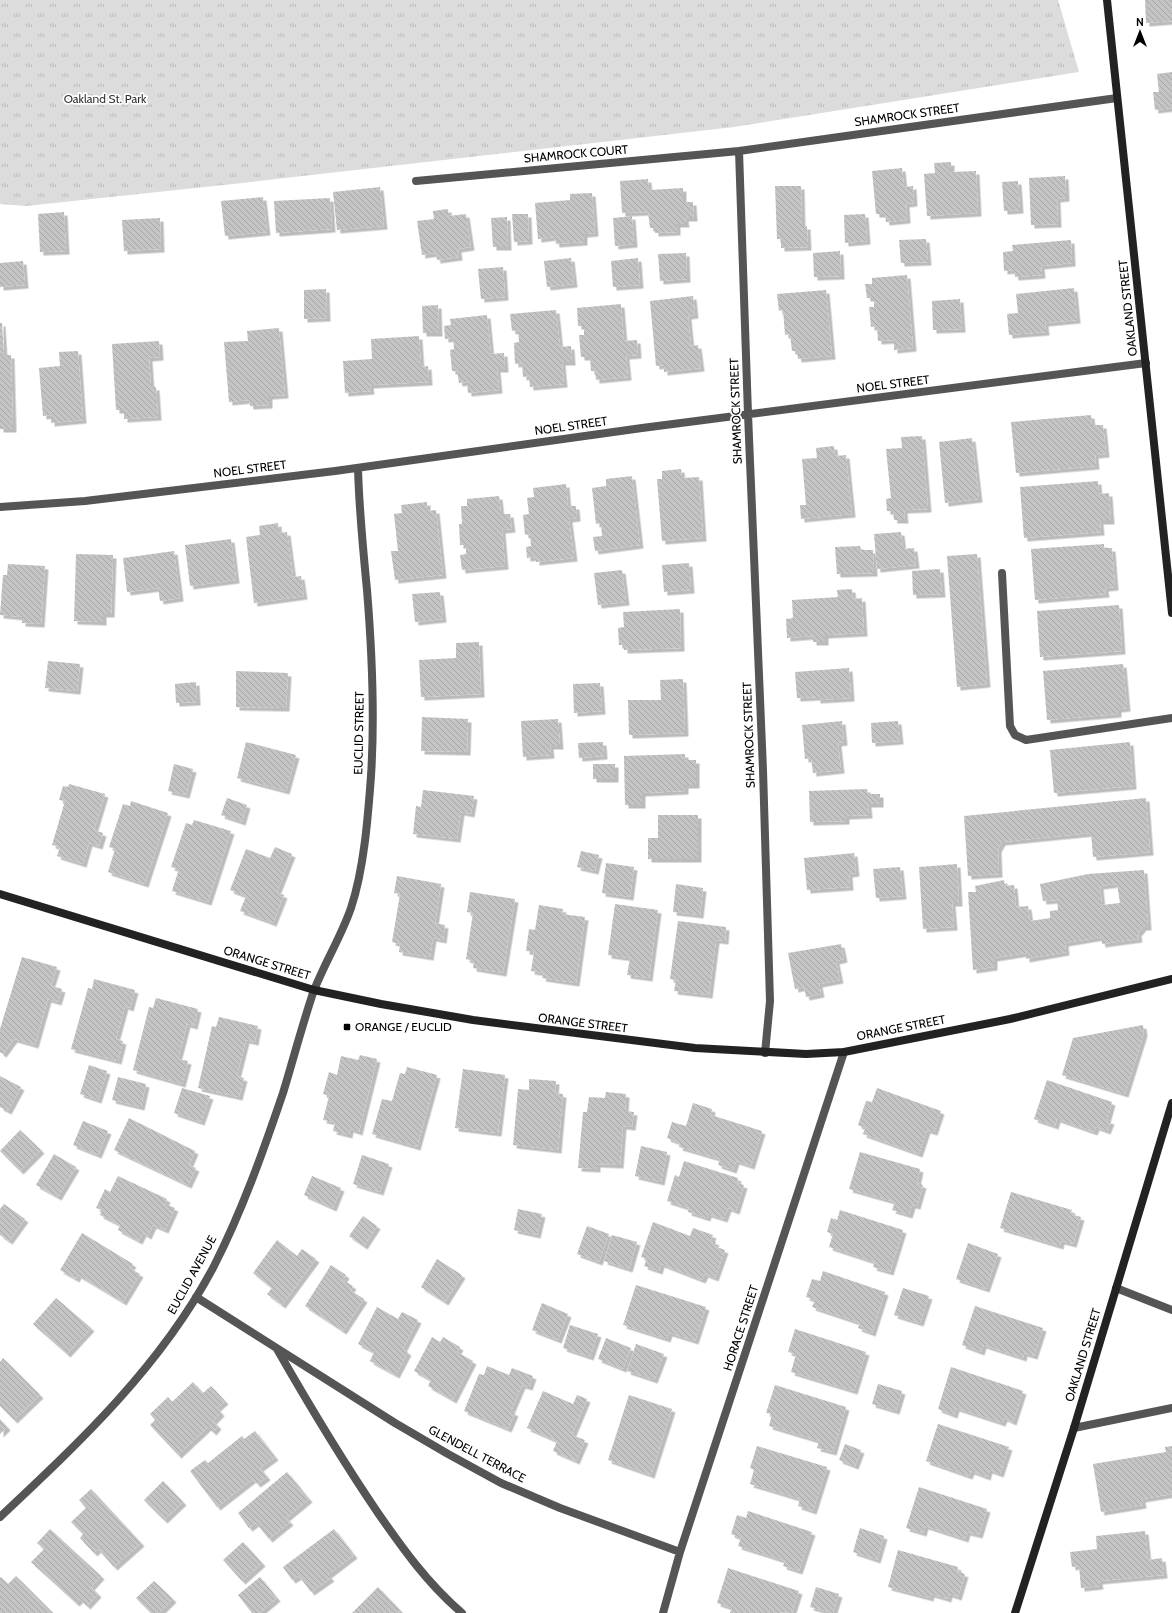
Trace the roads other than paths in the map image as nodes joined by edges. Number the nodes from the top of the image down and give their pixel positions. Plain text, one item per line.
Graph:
1 (1107, 0) edge
2 (1117, 98) junction
3 (739, 151) junction
4 (416, 181) dead end
5 (1146, 363) junction
6 (748, 414) junction
7 (358, 468) junction
8 (0, 507) edge
9 (1002, 572) dead end
10 (1172, 613) edge
11 (1172, 718) edge
12 (0, 894) edge
13 (1172, 979) edge
14 (314, 990) junction
15 (844, 1052) junction
16 (765, 1053) junction
17 (1172, 1103) edge
18 (1116, 1288) junction
19 (196, 1297) junction
20 (1172, 1310) edge
21 (276, 1349) junction
22 (1172, 1408) edge
23 (1074, 1428) junction
24 (0, 1517) edge
25 (680, 1552) junction
26 (462, 1613) edge
27 (663, 1613) edge
28 (1015, 1613) edge

1 - 2 street, OAKLAND STREET
2 - 3 street, SHAMROCK STREET
2 - 5 street, OAKLAND STREET
3 - 4 street, SHAMROCK COURT
3 - 6 street, SHAMROCK STREET
5 - 6 street, NOEL STREET
5 - 10 street, OAKLAND STREET
6 - 7 street, NOEL STREET
6 - 16 street, SHAMROCK STREET
7 - 8 street, NOEL STREET
7 - 14 street, EUCLID STREET
9 - 11 street
12 - 14 street, ORANGE STREET
13 - 15 street, ORANGE STREET
14 - 16 street, ORANGE STREET
14 - 19 street, EUCLID AVENUE
15 - 16 street, ORANGE STREET
15 - 25 street, HORACE STREET
17 - 18 street, OAKLAND STREET
18 - 20 street
18 - 23 street, OAKLAND STREET
19 - 21 street, GLENDELL TERRACE
19 - 24 street, EUCLID AVENUE
21 - 25 street, GLENDELL TERRACE
21 - 26 street, GLENDELL TERRACE
22 - 23 street
23 - 28 street, OAKLAND STREET
25 - 27 street, HORACE STREET

